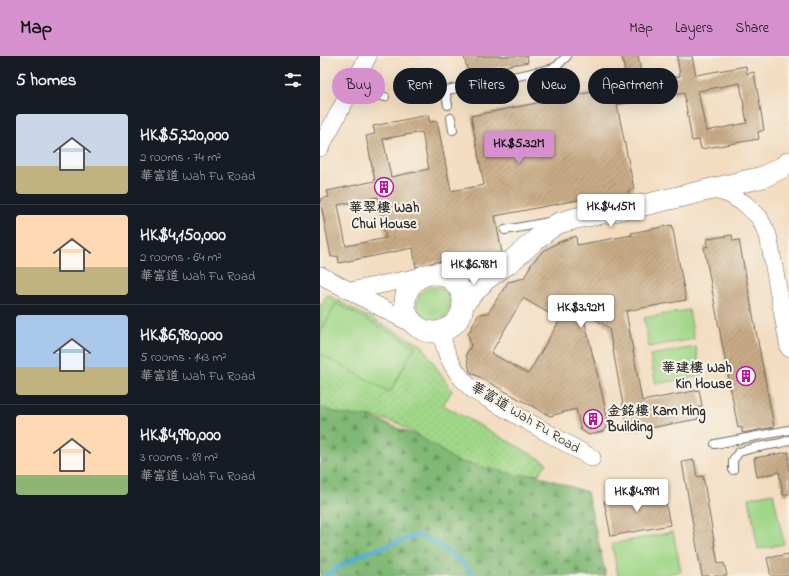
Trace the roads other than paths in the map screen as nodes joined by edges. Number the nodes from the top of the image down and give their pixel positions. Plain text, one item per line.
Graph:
1 (368, 56) edge
2 (567, 56) edge
3 (362, 68) edge
4 (519, 76) edge
5 (455, 88) edge
6 (343, 104) edge
7 (448, 105) dead end
8 (451, 118) dead end
9 (453, 130) dead end
10 (320, 148) edge
11 (789, 162) edge
12 (710, 189) junction
13 (566, 220) junction
14 (505, 230) dead end
15 (510, 264) junction
16 (320, 275) edge
17 (429, 275) junction
18 (350, 291) junction
19 (463, 304) junction
20 (414, 325) junction
21 (442, 332) junction
22 (789, 348) edge
23 (789, 430) edge
24 (789, 440) edge
25 (715, 444) dead end
26 (592, 458) dead end
27 (733, 470) dead end

1 - 3 street
2 - 4 lane
5 - 7 lane
6 - 10 street
8 - 9 lane
11 - 12 street
12 - 13 street
12 - 22 street
13 - 14 lane
13 - 15 street
15 - 17 street
15 - 19 street
16 - 18 street
17 - 18 street
17 - 19 street
17 - 20 street
18 - 20 street
19 - 21 street
20 - 21 street
21 - 26 street, 華富道 Wah Fu Road
23 - 25 lane
24 - 27 lane

